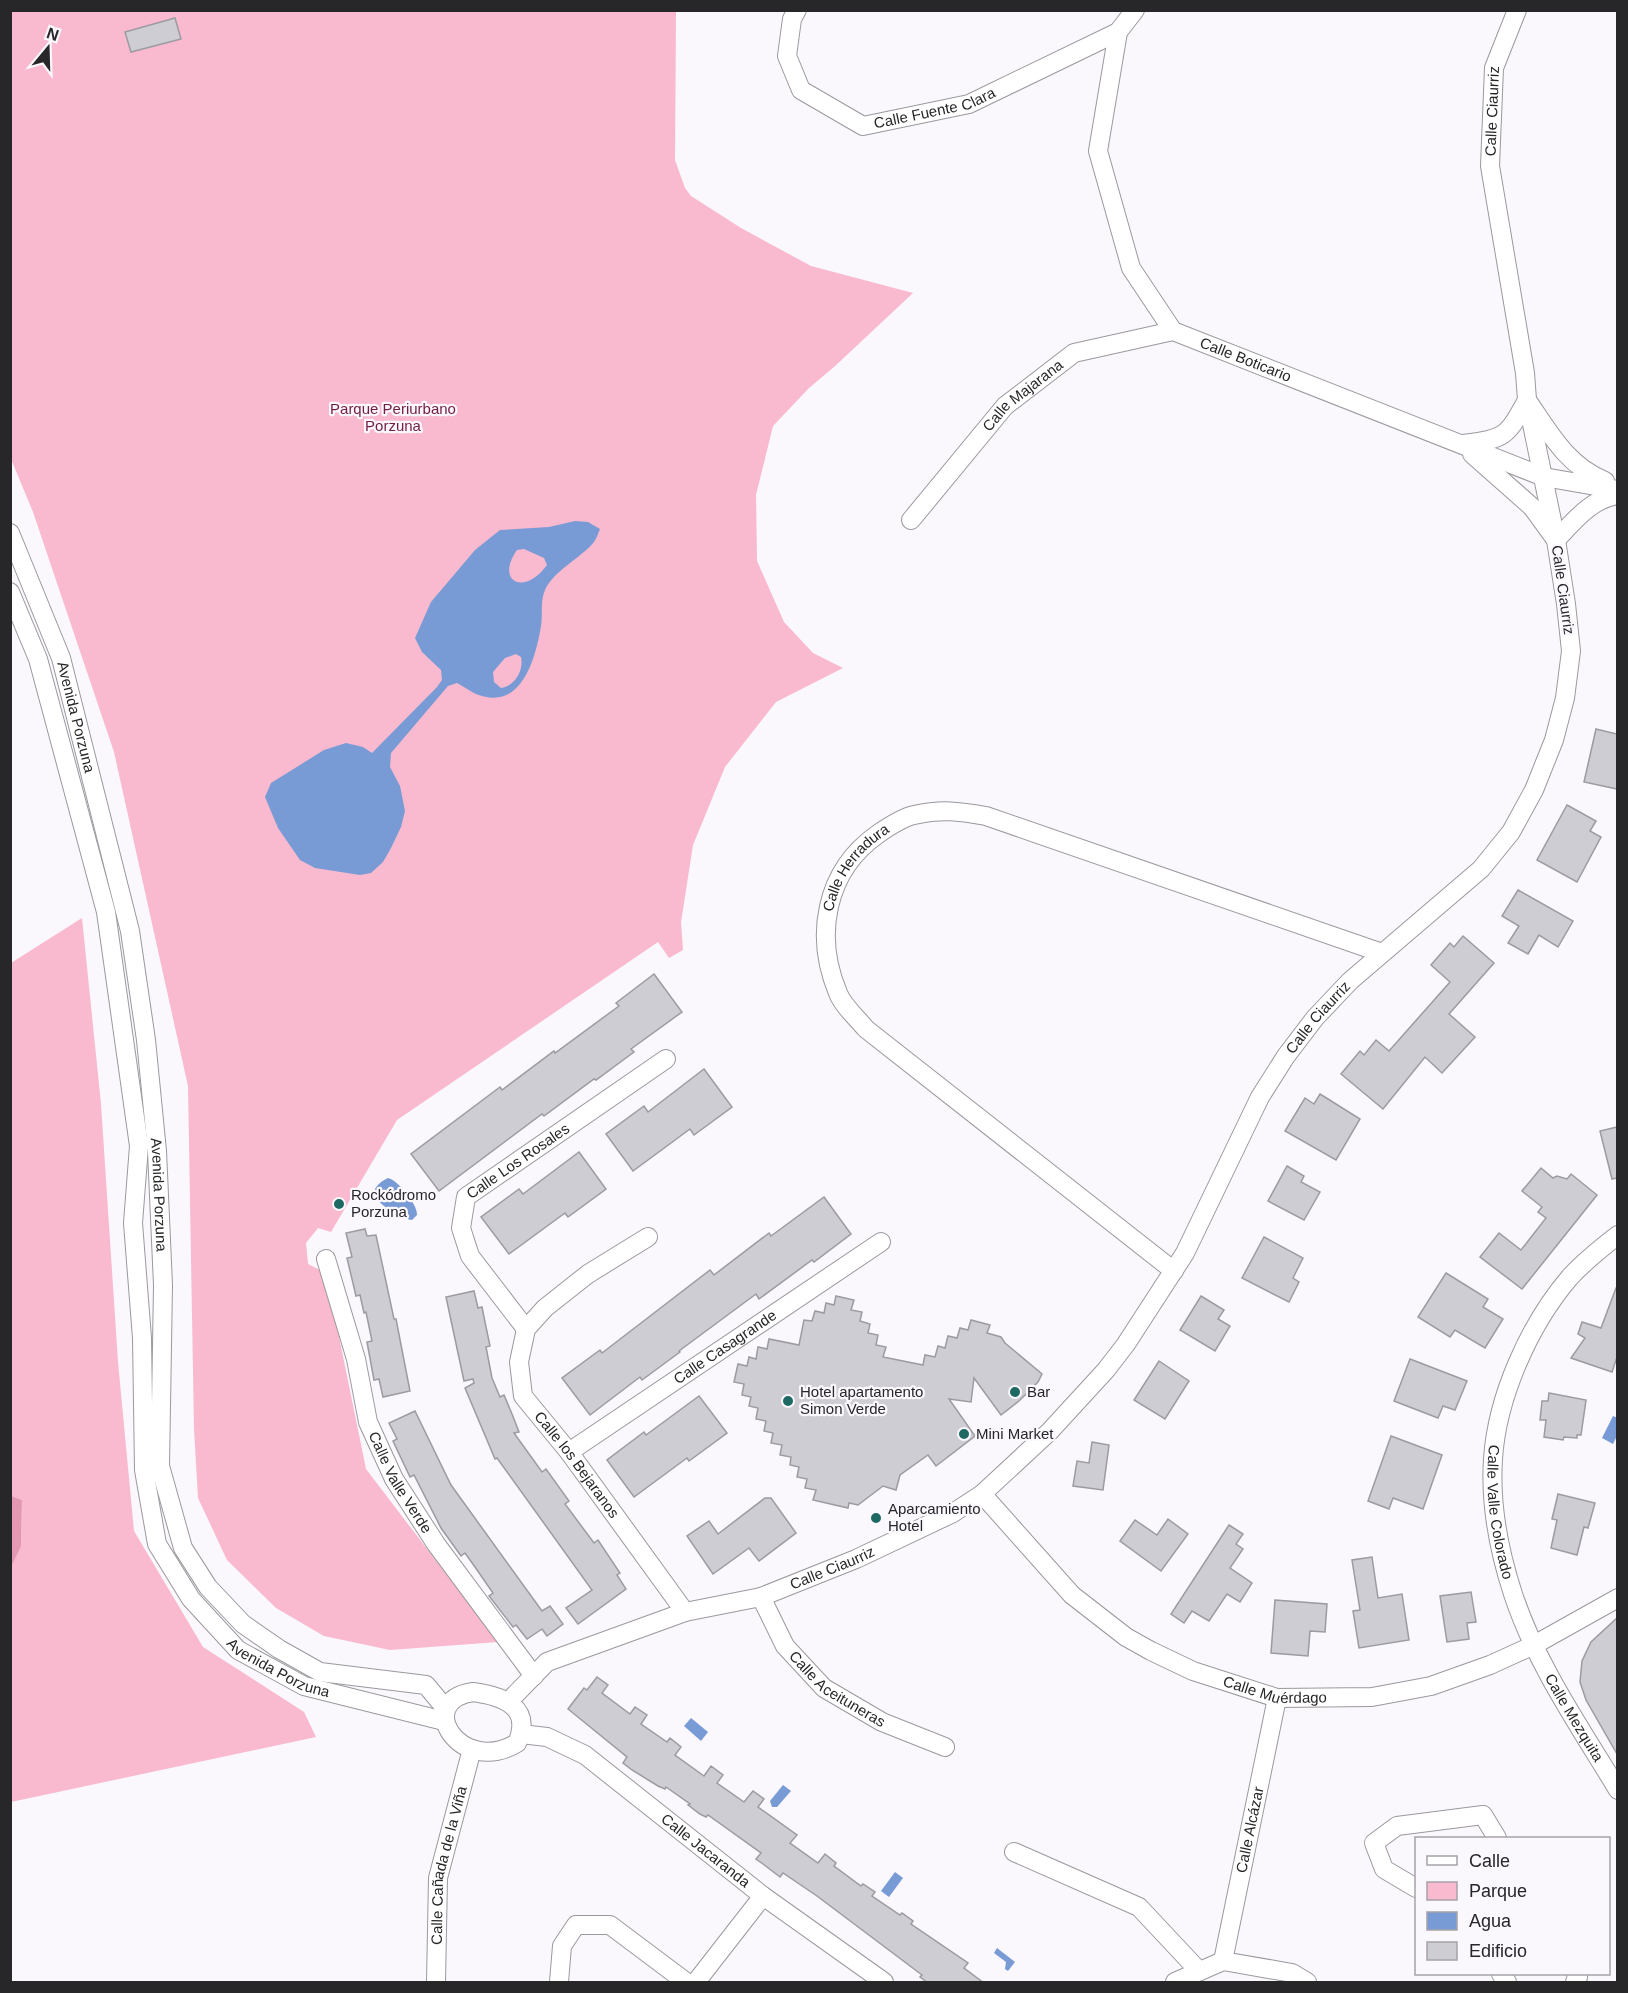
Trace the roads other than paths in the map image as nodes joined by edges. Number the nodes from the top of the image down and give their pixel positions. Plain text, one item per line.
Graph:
1 (797, 10) edge
2 (1134, 10) edge
3 (1517, 10) edge
4 (1118, 32) junction
5 (1173, 331) junction
6 (1527, 400) junction
7 (1460, 445) junction
8 (1544, 477) junction
9 (1617, 488) edge
10 (1617, 495) edge
11 (911, 520) dead end
12 (10, 533) edge
13 (1556, 540) junction
14 (10, 592) edge
15 (1382, 953) junction
16 (666, 1059) dead end
17 (1617, 1235) edge
18 (648, 1237) dead end
19 (881, 1242) dead end
20 (326, 1259) dead end
21 (1174, 1271) junction
22 (526, 1329) junction
23 (569, 1452) junction
24 (982, 1494) junction
25 (761, 1597) junction
26 (1617, 1598) edge
27 (685, 1612) junction
28 (1534, 1645) junction
29 (534, 1676) junction
30 (1277, 1698) junction
31 (508, 1702) junction
32 (445, 1715) junction
33 (521, 1734) junction
34 (945, 1747) dead end
35 (472, 1749) junction
36 (1617, 1790) edge
37 (1496, 1837) edge
38 (1014, 1852) dead end
39 (1415, 1887) edge
40 (763, 1896) junction
41 (1223, 1961) junction
42 (1199, 1971) junction
43 (436, 1983) edge
44 (559, 1983) edge
45 (686, 1983) edge
46 (696, 1983) edge
47 (884, 1983) edge
48 (1175, 1983) edge
49 (1306, 1983) edge

1 - 4 street, Calle Fuente Clara
2 - 4 street, Calle Fuente Clara
3 - 6 street, Calle Ciaurriz
4 - 5 street
5 - 7 street, Calle Boticario
5 - 11 street, Calle Majarana
6 - 7 street
6 - 8 street, Calle Ciaurriz
6 - 9 street
7 - 8 street, Calle Boticario
7 - 13 street
8 - 9 street, Calle Boticario
8 - 13 street, Calle Ciaurriz
10 - 13 street
12 - 32 street, Avenida Porzuna
13 - 15 street, Calle Ciaurriz
14 - 32 street, Avenida Porzuna
15 - 21 street, Calle Ciaurriz
15 - 21 street, Calle Herradura
16 - 22 street, Calle Los Rosales
17 - 28 street, Calle Valle Colorado
18 - 22 street
19 - 23 street, Calle Casagrande
20 - 29 street, Calle Valle Verde
21 - 24 street, Calle Ciaurriz
22 - 23 street, Calle los Bejaranos
23 - 27 street, Calle los Bejaranos
24 - 25 street, Calle Ciaurriz
24 - 30 street, Calle Muérdago
25 - 27 street, Calle Ciaurriz
25 - 34 street, Calle Aceituneras
26 - 28 street, Calle Muérdago
27 - 29 street, Calle Ciaurriz
28 - 30 street, Calle Muérdago
28 - 36 street, Calle Mezquita
29 - 31 street, Calle Ciaurriz
30 - 41 street, Calle Alcázar
31 - 32 street
31 - 33 street
32 - 35 street
33 - 35 street
33 - 40 street, Calle Jacaranda
35 - 43 street, Calle Cañada de la Viña
37 - 39 street
38 - 42 street
40 - 46 street
40 - 47 street, Calle Jacaranda
41 - 42 street
41 - 49 street
42 - 48 street
44 - 45 street

